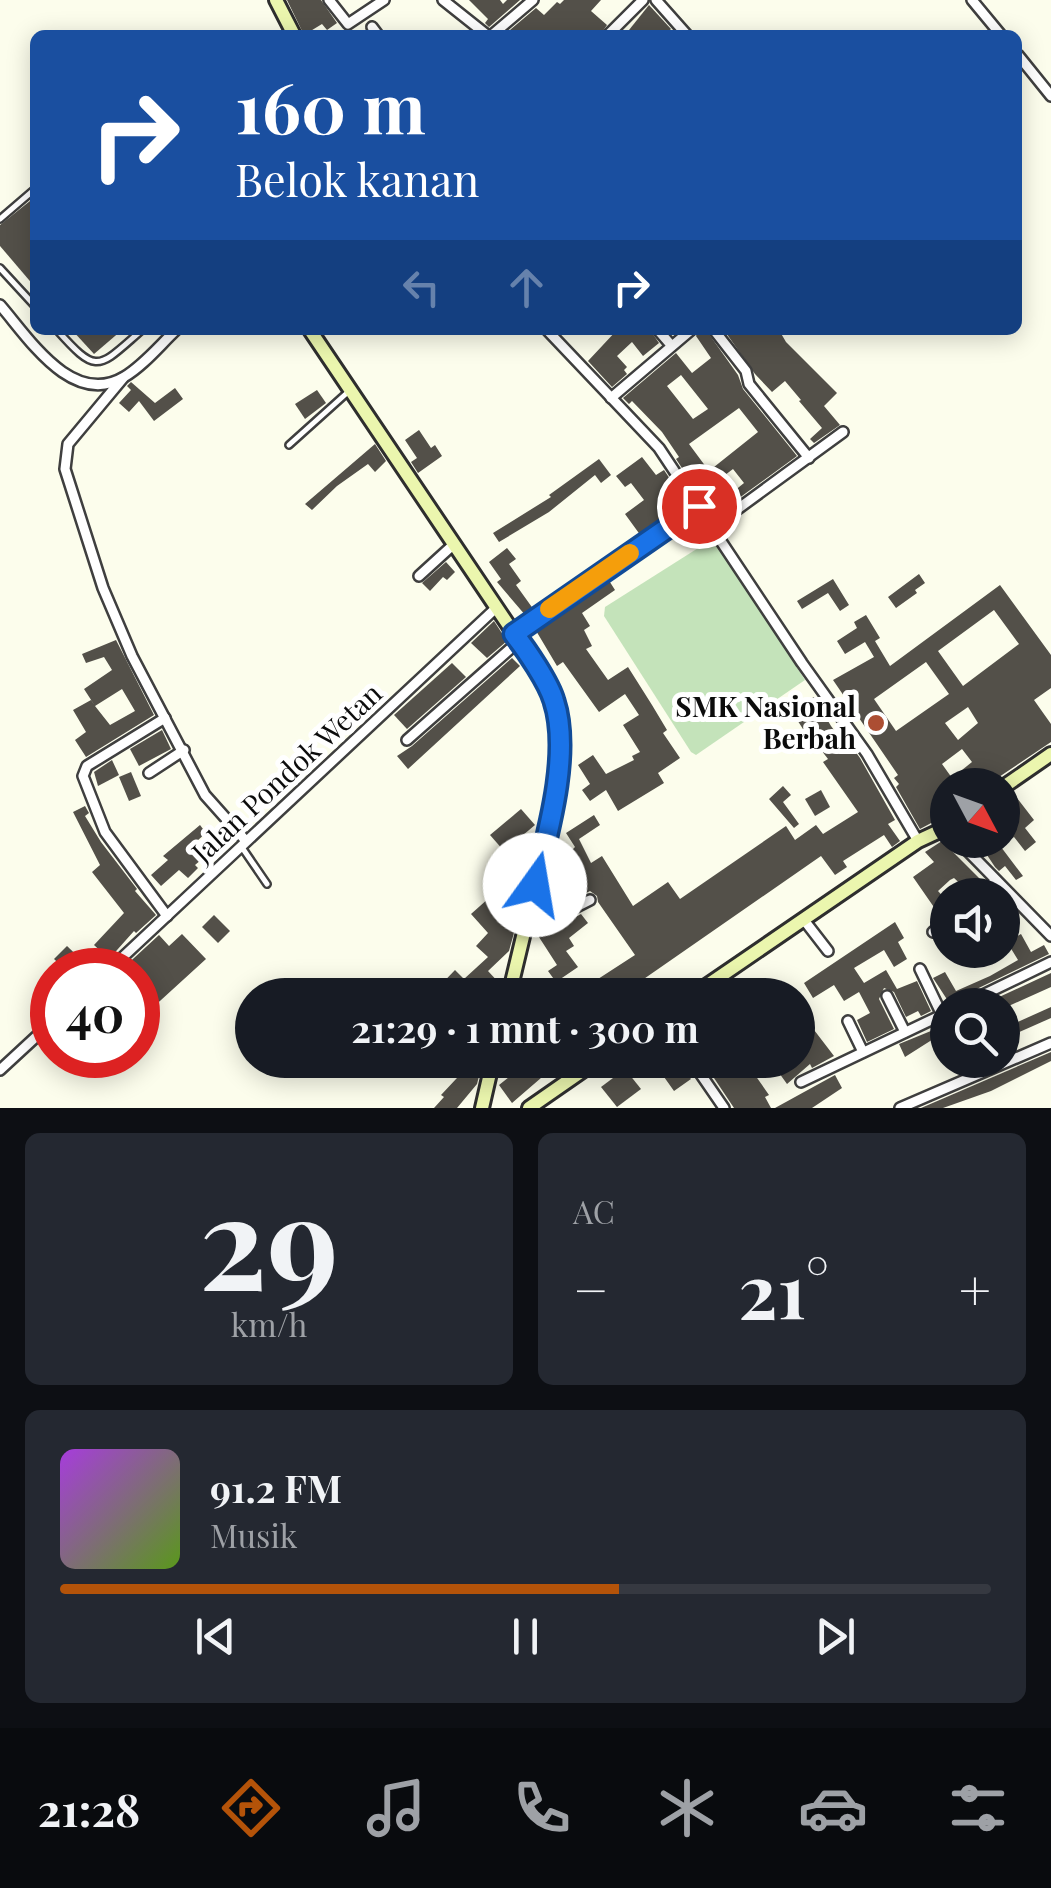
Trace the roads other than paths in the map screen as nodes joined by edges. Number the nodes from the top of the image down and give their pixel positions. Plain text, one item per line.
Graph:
1 (276, 0) edge
2 (329, 0) edge
3 (384, 0) edge
4 (443, 0) edge
5 (533, 0) edge
6 (644, 0) edge
7 (656, 0) edge
8 (972, 0) edge
9 (291, 30) edge
10 (483, 30) edge
11 (496, 30) edge
12 (613, 30) edge
13 (683, 30) edge
14 (997, 30) edge
15 (1022, 60) edge
16 (1051, 96) edge
17 (30, 193) edge
18 (0, 219) edge
19 (0, 268) edge
20 (30, 301) edge
21 (0, 306) edge
22 (61, 335) edge
23 (136, 335) edge
24 (170, 335) edge
25 (313, 335) edge
26 (552, 335) edge
27 (662, 335) edge
28 (684, 335) edge
29 (718, 335) edge
30 (671, 345) junction
31 (123, 378) junction
32 (350, 390) junction
33 (611, 398) junction
34 (844, 432) dead end
35 (289, 446) dead end
36 (809, 458) junction
37 (699, 506) junction
38 (713, 527) junction
39 (453, 545) junction
40 (419, 576) dead end
41 (496, 608) junction
42 (516, 638) junction
43 (165, 718) junction
44 (407, 740) dead end
45 (184, 750) junction
46 (1051, 754) edge
47 (149, 773) dead end
48 (1020, 776) edge
49 (930, 835) edge
50 (918, 840) junction
51 (244, 843) junction
52 (974, 858) edge
53 (993, 878) edge
54 (267, 884) dead end
55 (590, 900) dead end
56 (1020, 905) edge
57 (167, 916) junction
58 (804, 920) junction
59 (526, 924) junction
60 (1051, 936) edge
61 (133, 948) edge
62 (828, 951) dead end
63 (1051, 962) edge
64 (920, 969) dead end
65 (513, 978) edge
66 (719, 978) edge
67 (931, 988) edge
68 (997, 988) edge
69 (887, 996) dead end
70 (930, 1020) edge
71 (848, 1021) dead end
72 (906, 1032) junction
73 (30, 1042) edge
74 (1051, 1043) edge
75 (863, 1052) junction
76 (0, 1070) edge
77 (489, 1078) edge
78 (572, 1078) edge
79 (703, 1078) edge
80 (801, 1082) dead end
81 (482, 1108) edge
82 (529, 1108) edge
83 (724, 1108) edge
84 (900, 1108) edge

1 - 9 street
2 - 3 street
4 - 10 street
5 - 11 street
6 - 12 street
7 - 13 street
8 - 14 street
15 - 16 street
17 - 18 lane
19 - 20 lane
21 - 31 street
22 - 23 lane
24 - 31 street
25 - 32 street
26 - 33 street
27 - 30 street
28 - 30 street
29 - 36 street
30 - 33 street
31 - 43 street
32 - 35 lane
32 - 39 street
33 - 37 street
34 - 36 street
36 - 38 street
37 - 38 street
37 - 42 street
38 - 50 street
39 - 40 street
39 - 41 street
41 - 42 street
41 - 51 street, Jalan Pondok Wetan
42 - 44 street
42 - 59 street
43 - 45 street
43 - 57 street
45 - 47 street
45 - 51 street
46 - 48 street
49 - 50 street
50 - 58 street
51 - 54 lane
51 - 57 street, Jalan Pondok Wetan
52 - 53 street
55 - 59 street
56 - 60 street
57 - 61 street, Jalan Pondok Wetan
58 - 62 street
58 - 66 street
59 - 65 street
63 - 68 street
64 - 67 street
69 - 72 street
70 - 72 street
71 - 75 street
72 - 75 street
73 - 76 street
74 - 84 street
75 - 80 street
77 - 81 street
78 - 82 street
79 - 83 street

